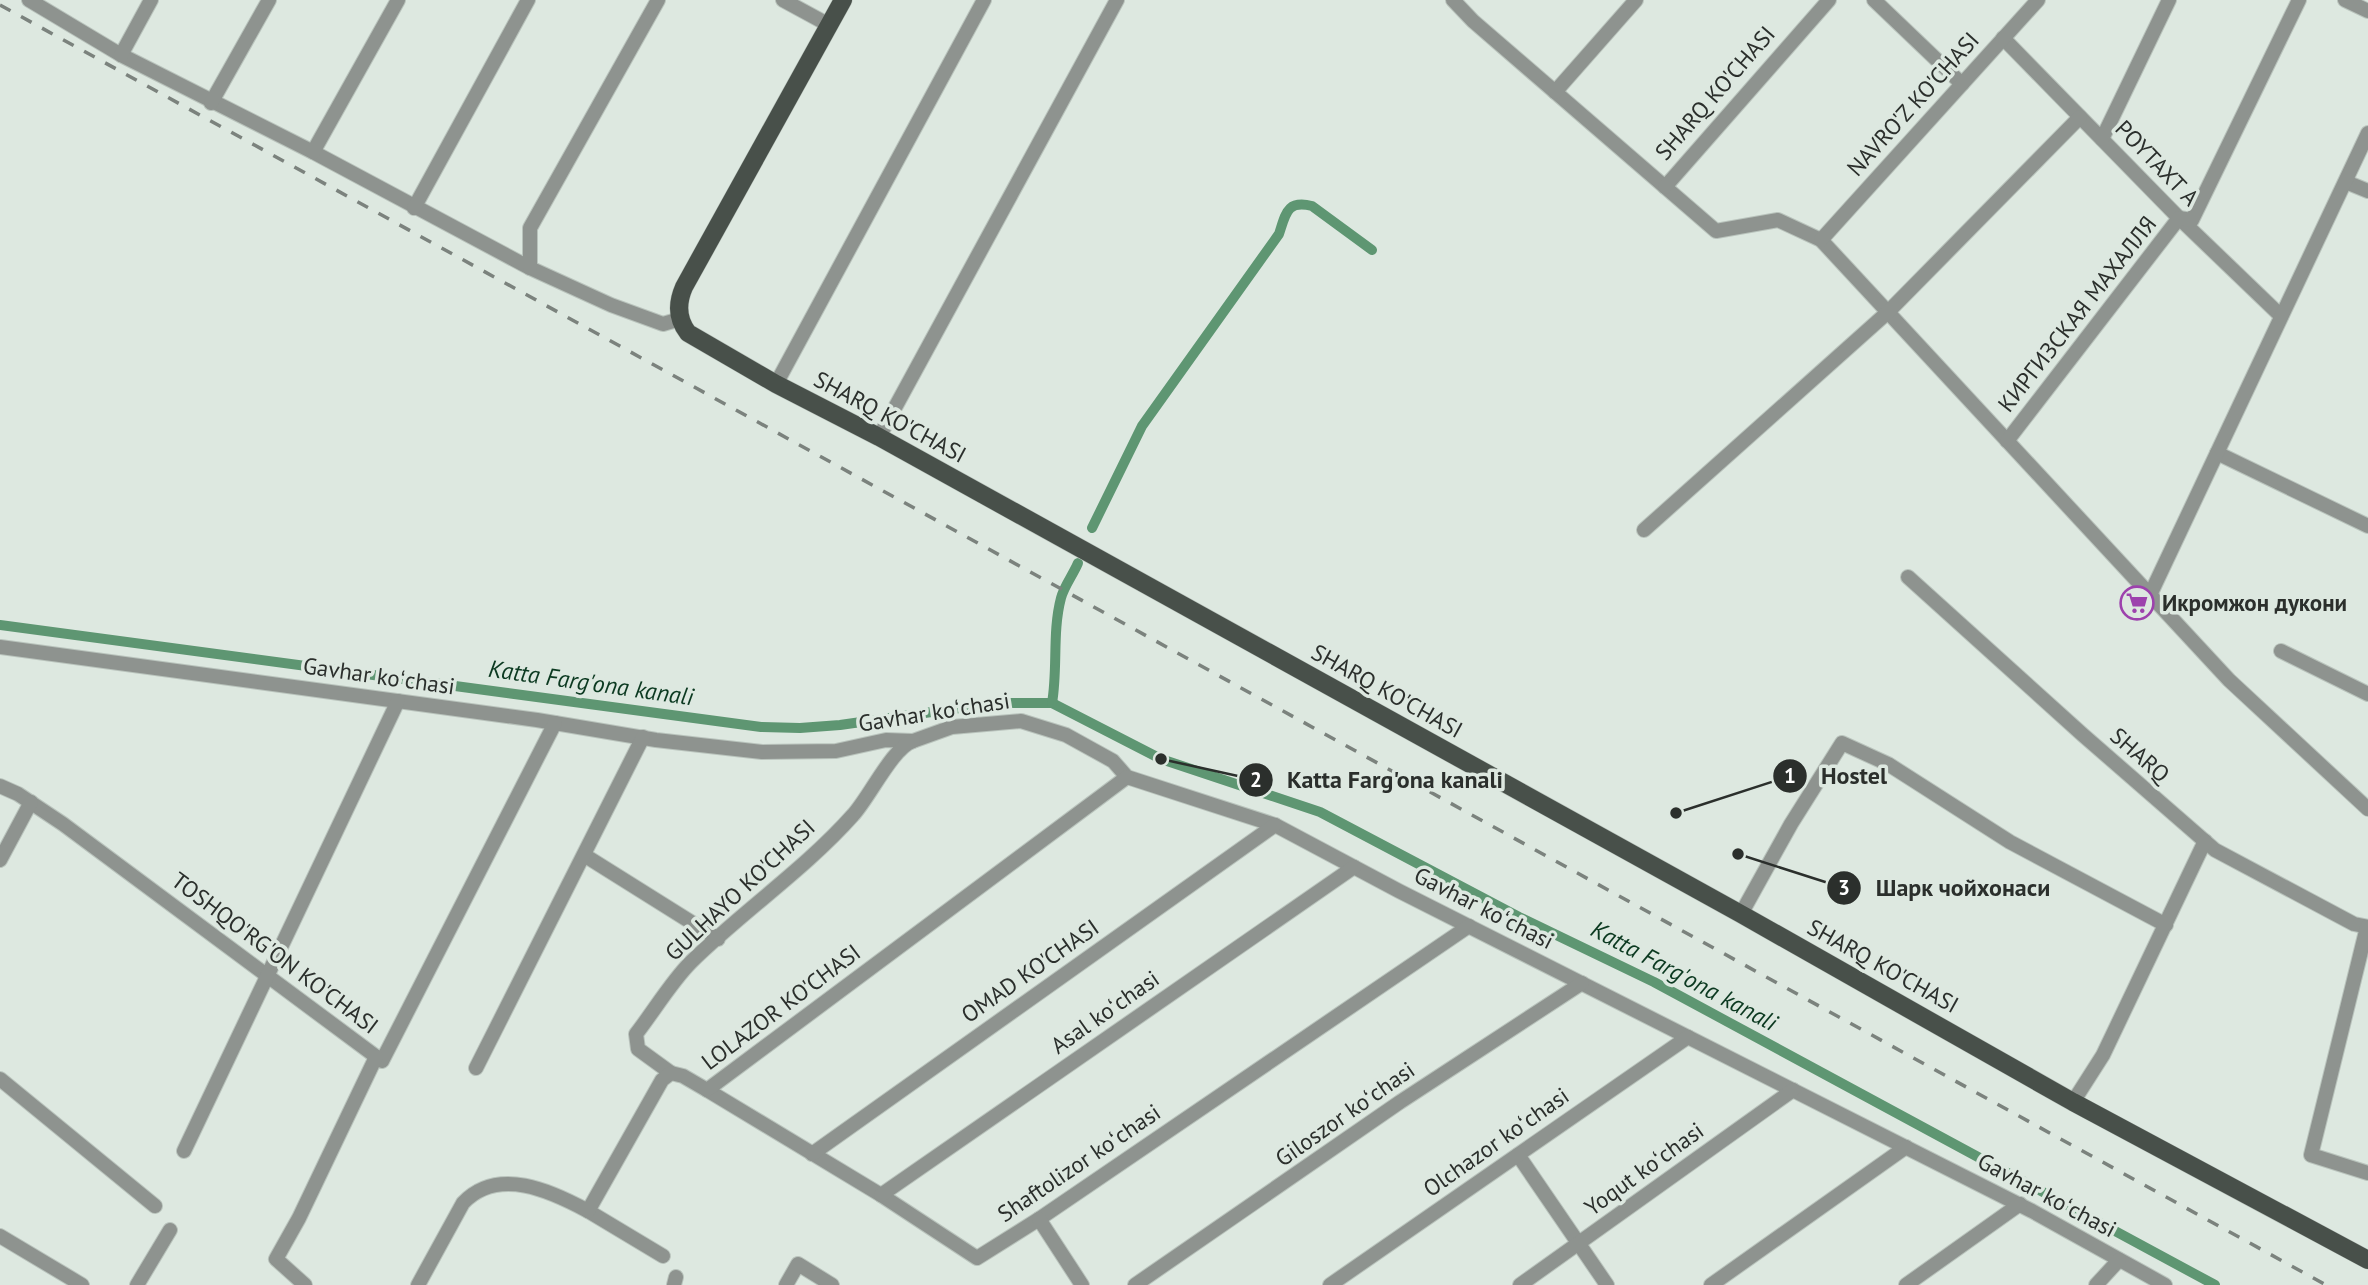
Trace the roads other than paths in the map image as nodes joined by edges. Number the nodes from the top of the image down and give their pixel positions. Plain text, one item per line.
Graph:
1 (29, 0) edge
2 (151, 0) edge
3 (269, 0) edge
4 (398, 0) edge
5 (528, 0) edge
6 (658, 0) edge
7 (783, 0) edge
8 (843, 0) edge
9 (985, 0) edge
10 (1117, 0) edge
11 (1636, 0) edge
12 (1829, 0) edge
13 (1874, 0) edge
14 (2038, 0) edge
15 (2169, 0) edge
16 (2299, 0) edge
17 (1458, 2) edge
18 (829, 25) junction
19 (2003, 38) junction
20 (121, 55) junction
21 (1962, 84) junction
22 (1555, 92) junction
23 (211, 103) junction
24 (2080, 117) junction
25 (2368, 133) edge
26 (2102, 139) junction
27 (313, 152) junction
28 (2346, 181) junction
29 (1665, 187) junction
30 (2368, 191) edge
31 (414, 208) junction
32 (2179, 218) junction
33 (1821, 240) junction
34 (530, 268) junction
35 (1888, 312) junction
36 (2281, 316) junction
37 (680, 319) junction
38 (776, 384) junction
39 (879, 437) junction
40 (2007, 441) junction
41 (2217, 453) junction
42 (2368, 526) edge
43 (1644, 530) dead end
44 (1908, 578) dead end
45 (2150, 595) junction
46 (0, 647) edge
47 (2281, 651) dead end
48 (2368, 694) edge
49 (398, 701) junction
50 (555, 723) junction
51 (643, 737) junction
52 (913, 740) junction
53 (1127, 777) junction
54 (0, 786) edge
55 (31, 802) junction
56 (2368, 809) edge
57 (1275, 825) junction
58 (2205, 841) junction
59 (584, 855) junction
60 (0, 860) edge
61 (1354, 867) junction
62 (1741, 914) junction
63 (2166, 925) junction
64 (1469, 926) junction
65 (2367, 927) edge
66 (718, 939) junction
67 (268, 976) junction
68 (1582, 983) junction
69 (1688, 1037) junction
70 (376, 1057) junction
71 (477, 1068) dead end
72 (671, 1073) junction
73 (0, 1079) edge
74 (707, 1090) junction
75 (1793, 1090) junction
76 (2073, 1102) junction
77 (1906, 1147) junction
78 (184, 1151) dead end
79 (812, 1154) junction
80 (1518, 1155) junction
81 (2368, 1173) edge
82 (881, 1195) junction
83 (2020, 1205) junction
84 (155, 1206) dead end
85 (588, 1211) junction
86 (1039, 1219) junction
87 (170, 1230) dead end
88 (0, 1236) edge
89 (1579, 1244) junction
90 (663, 1256) dead end
91 (2119, 1260) junction
92 (2368, 1260) edge
93 (82, 1285) edge
94 (137, 1285) edge
95 (305, 1285) edge
96 (418, 1285) edge
97 (786, 1285) edge
98 (832, 1285) edge
99 (1082, 1285) edge
100 (1135, 1285) edge
101 (1330, 1285) edge
102 (1520, 1285) edge
103 (1607, 1285) edge
104 (1711, 1285) edge
105 (1906, 1285) edge
106 (2096, 1285) edge
107 (2165, 1285) edge

1 - 20 street
2 - 20 street
3 - 23 street
4 - 27 street
5 - 31 street
6 - 34 street
7 - 18 street
8 - 18 main road
9 - 38 street
10 - 39 street
11 - 22 street
12 - 29 street, SHARQ KO'CHASI
13 - 21 street
14 - 19 street, NAVRO'Z KO'CHASI
15 - 26 street
16 - 32 street, КИРГИЗСКАЯ МАХАЛЛЯ
17 - 22 street
18 - 37 main road
19 - 21 street, NAVRO'Z KO'CHASI
19 - 24 street, POYTAXT A
20 - 23 street
21 - 33 street, NAVRO'Z KO'CHASI
22 - 29 street
23 - 27 street
24 - 26 street, POYTAXT A
24 - 35 street
25 - 28 street
26 - 32 street, POYTAXT A
27 - 31 street
28 - 30 street
28 - 36 street
29 - 33 street
31 - 34 street
32 - 36 street, POYTAXT A
32 - 40 street, КИРГИЗСКАЯ МАХАЛЛЯ
33 - 35 street
34 - 37 street
35 - 40 street
35 - 43 street
36 - 41 street
37 - 38 main road, SHARQ KO'CHASI
38 - 39 main road, SHARQ KO'CHASI
39 - 62 main road, SHARQ KO'CHASI
40 - 45 street
41 - 42 street
41 - 45 street
44 - 58 street, SHARQ
45 - 56 street
46 - 49 street, Gavhar koʻchasi
47 - 48 street
49 - 50 street, Gavhar koʻchasi
49 - 67 street
50 - 51 street, Gavhar koʻchasi
50 - 70 street, TOSHQO'RG'ON KO'CHASI
51 - 52 street, Gavhar koʻchasi
51 - 59 street
52 - 53 street, Gavhar koʻchasi
52 - 66 street, GULHAYO KO'CHASI
53 - 57 street, Gavhar koʻchasi
53 - 74 street, LOLAZOR KO'CHASI
54 - 55 street, TOSHQO'RG'ON KO'CHASI
55 - 60 street
55 - 67 street, TOSHQO'RG'ON KO'CHASI
57 - 61 street, Gavhar koʻchasi
57 - 79 street, OMAD KO'CHASI
58 - 63 street
58 - 65 street, SHARQ
59 - 66 street
59 - 71 street
61 - 64 street, Gavhar koʻchasi
61 - 82 street, Asal koʻchasi
62 - 63 street
62 - 76 main road, SHARQ KO'CHASI
63 - 76 street
64 - 68 street, Gavhar koʻchasi
64 - 86 street, Shaftolizor koʻchasi
65 - 81 street
66 - 72 street, GULHAYO KO'CHASI
67 - 70 street, TOSHQO'RG'ON KO'CHASI
67 - 78 street
68 - 69 street, Gavhar koʻchasi
68 - 100 street, Giloszor koʻchasi
69 - 75 street, Gavhar koʻchasi
69 - 80 street, Olchazor koʻchasi
70 - 95 street
72 - 74 street, LOLAZOR KO'CHASI
72 - 85 street, LOLAZOR KO'CHASI
73 - 84 street
74 - 79 street, Shaftolizor koʻchasi
75 - 77 street, Gavhar koʻchasi
75 - 89 street, Yoqut koʻchasi
76 - 92 main road, SHARQ KO'CHASI
77 - 83 street, Gavhar koʻchasi
77 - 104 street
79 - 82 street, Shaftolizor koʻchasi
80 - 89 street
80 - 101 street, Olchazor koʻchasi
82 - 86 street, Shaftolizor koʻchasi
83 - 91 street, Gavhar koʻchasi
83 - 105 street
85 - 90 street
85 - 96 street
86 - 99 street
87 - 94 street
88 - 93 street
89 - 102 street, Yoqut koʻchasi
89 - 103 street
91 - 106 street
91 - 107 street, Gavhar koʻchasi
97 - 98 street

